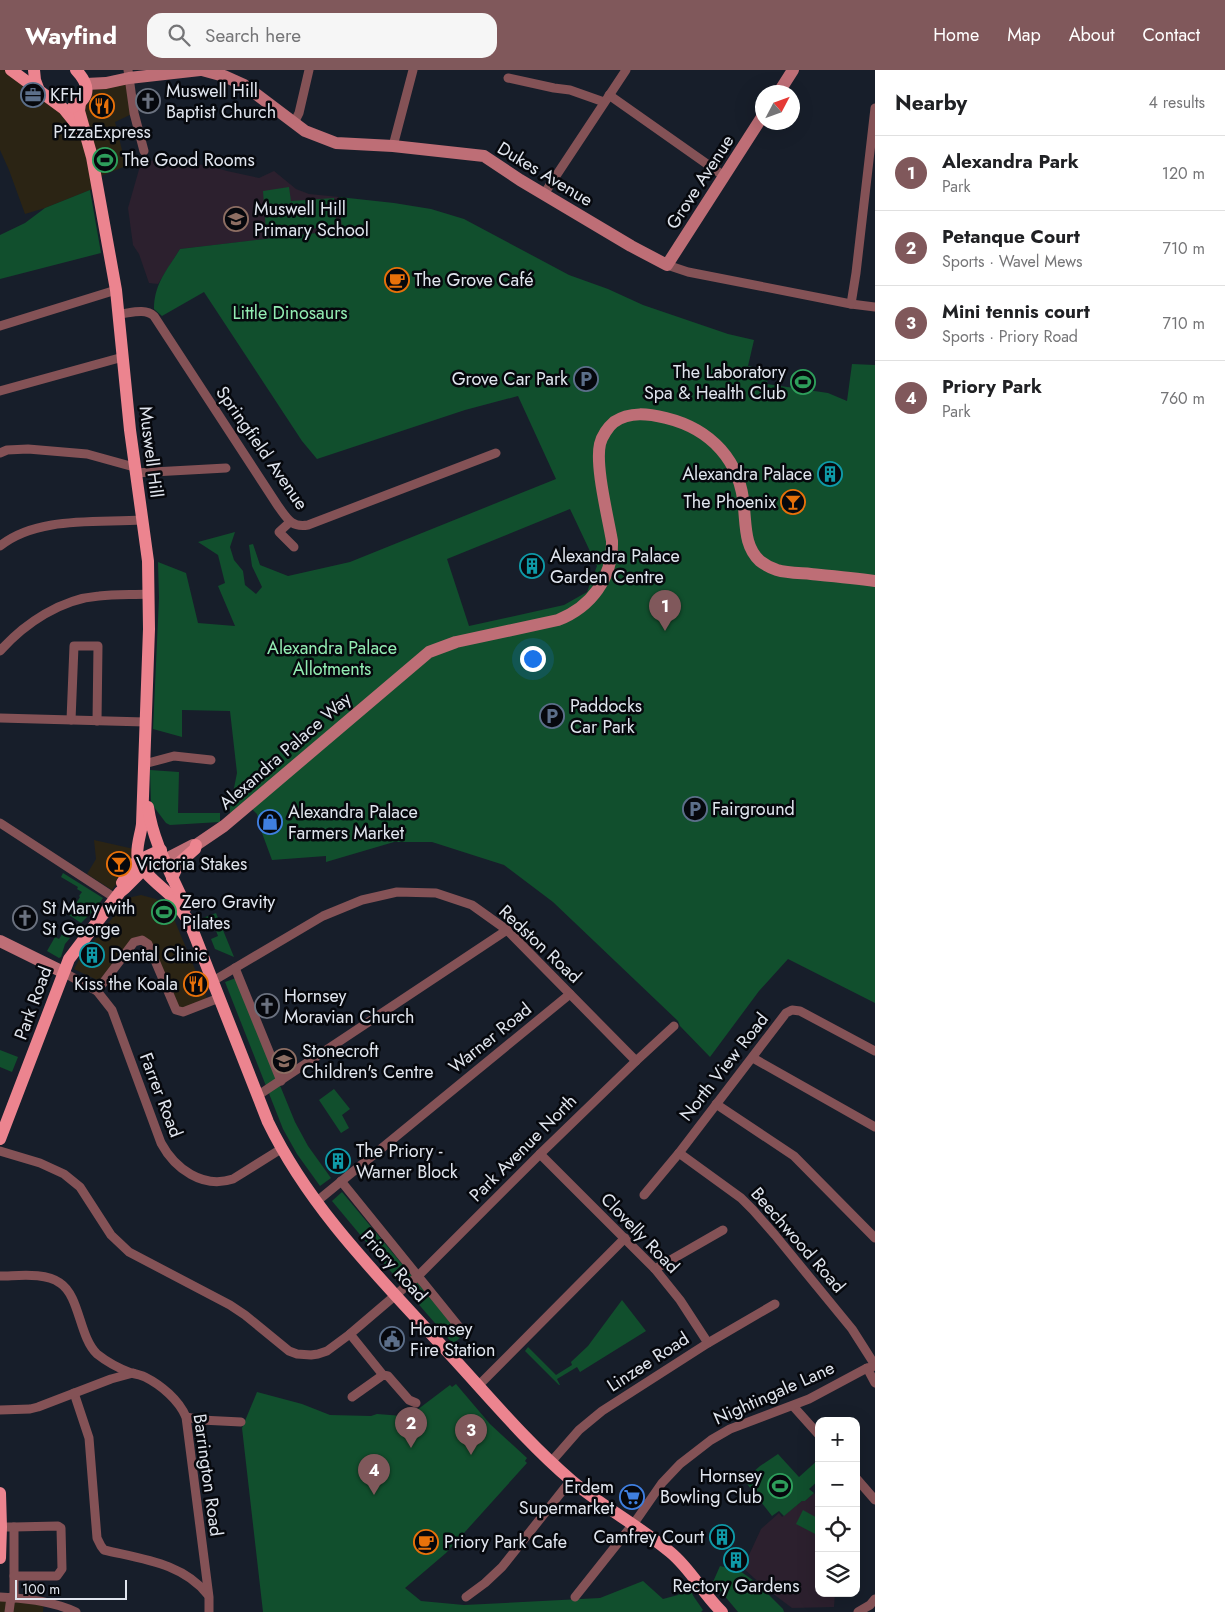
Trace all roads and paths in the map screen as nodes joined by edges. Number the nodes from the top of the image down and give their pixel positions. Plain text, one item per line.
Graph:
1 (11, 70) edge
2 (34, 70) edge
3 (76, 70) edge
4 (201, 70) edge
5 (310, 70) edge
6 (413, 70) edge
7 (626, 70) edge
8 (794, 70) edge
9 (128, 74) edge
10 (508, 78) dead end
11 (784, 85) edge
12 (38, 88) junction
13 (84, 94) junction
14 (607, 98) junction
15 (875, 108) edge
16 (64, 109) junction
17 (294, 123) junction
18 (755, 129) edge
19 (84, 134) junction
20 (394, 146) junction
21 (144, 151) dead end
22 (724, 176) junction
23 (544, 194) junction
24 (667, 265) junction
25 (116, 290) junction
26 (851, 304) junction
27 (875, 307) edge
28 (120, 314) junction
29 (0, 326) edge
30 (123, 357) junction
31 (0, 391) edge
32 (0, 453) edge
33 (496, 453) dead end
34 (226, 468) dead end
35 (135, 470) junction
36 (142, 520) junction
37 (290, 522) junction
38 (0, 546) edge
39 (294, 546) dead end
40 (875, 581) edge
41 (149, 594) junction
42 (0, 651) edge
43 (0, 718) edge
44 (71, 720) junction
45 (97, 721) junction
46 (145, 722) junction
47 (211, 760) dead end
48 (144, 764) junction
49 (143, 778) junction
50 (150, 821) junction
51 (0, 823) edge
52 (210, 834) junction
53 (196, 845) junction
54 (162, 855) junction
55 (145, 862) junction
56 (172, 878) junction
57 (117, 891) junction
58 (170, 895) junction
59 (189, 921) junction
60 (507, 930) junction
61 (0, 941) edge
62 (235, 968) junction
63 (64, 972) junction
64 (213, 981) junction
65 (97, 991) junction
66 (570, 994) junction
67 (219, 998) junction
68 (674, 1026) dead end
69 (875, 1051) edge
70 (753, 1058) junction
71 (636, 1061) junction
72 (281, 1081) junction
73 (257, 1096) junction
74 (716, 1104) junction
75 (875, 1127) edge
76 (0, 1139) edge
77 (281, 1150) junction
78 (0, 1151) edge
79 (679, 1153) junction
80 (540, 1154) junction
81 (340, 1182) junction
82 (644, 1195) dead end
83 (316, 1202) junction
84 (723, 1230) dead end
85 (625, 1238) junction
86 (875, 1238) edge
87 (655, 1269) junction
88 (0, 1276) edge
89 (418, 1276) junction
90 (396, 1296) junction
91 (775, 1304) dead end
92 (464, 1333) dead end
93 (350, 1334) junction
94 (708, 1343) junction
95 (113, 1365) junction
96 (872, 1366) edge
97 (132, 1373) junction
98 (383, 1375) junction
99 (111, 1379) junction
100 (875, 1383) edge
101 (478, 1386) junction
102 (74, 1393) junction
103 (352, 1397) dead end
104 (416, 1404) dead end
105 (793, 1406) junction
106 (0, 1410) edge
107 (186, 1417) junction
108 (241, 1422) dead end
109 (815, 1431) edge
110 (551, 1462) junction
111 (571, 1480) junction
112 (860, 1483) edge
113 (0, 1493) edge
114 (875, 1500) edge
115 (632, 1525) junction
116 (8, 1527) junction
117 (0, 1558) edge
118 (206, 1575) junction
119 (14, 1576) junction
120 (196, 1581) junction
121 (575, 1596) dead end
122 (0, 1597) edge
123 (12, 1597) junction
124 (209, 1597) junction
125 (466, 1597) dead end
126 (875, 1599) edge
127 (10, 1612) edge
128 (76, 1612) edge
129 (209, 1612) edge
130 (721, 1612) edge
131 (858, 1612) edge

1 - 12 main road, Muswell Hill
2 - 12 main road
3 - 13 main road
4 - 9 street, Dukes Avenue
4 - 17 street, Dukes Avenue
5 - 17 street
6 - 20 street
7 - 14 street
8 - 11 street
9 - 13 street, Dukes Avenue
9 - 21 street
10 - 14 street
12 - 16 main road, Muswell Hill
13 - 16 main road
13 - 19 main road, Muswell Hill
14 - 22 street
14 - 23 street
15 - 26 street
16 - 19 main road, Muswell Hill
17 - 20 street, Dukes Avenue
18 - 22 street, Grove Avenue
19 - 25 main road, Muswell Hill
20 - 23 street, Dukes Avenue
22 - 24 street, Grove Avenue
23 - 24 street, Dukes Avenue
24 - 26 street, Dukes Avenue
25 - 28 main road, Muswell Hill
25 - 29 street
26 - 27 street, Dukes Avenue
28 - 30 main road, Muswell Hill
28 - 37 street, Springfield Avenue
30 - 31 street
30 - 35 main road, Muswell Hill
32 - 35 street
33 - 37 street, Springfield Avenue
34 - 35 street
35 - 36 main road, Muswell Hill
36 - 38 street
36 - 41 main road, Muswell Hill
37 - 39 street
40 - 52 street, Alexandra Palace Way
41 - 42 street
41 - 46 main road, Muswell Hill
43 - 44 street
44 - 45 street
44 - 45 street
45 - 46 street
46 - 48 main road, Muswell Hill
47 - 48 street
48 - 49 main road, Muswell Hill
49 - 50 main road, Muswell Hill
49 - 55 main road, Muswell Hill
50 - 54 main road, Muswell Hill
50 - 55 main road
51 - 57 street
52 - 53 street, Alexandra Palace Way
52 - 54 street, Alexandra Palace Way
53 - 54 street, Alexandra Palace Way
53 - 56 main road
54 - 55 main road, Park Road
54 - 56 main road, Muswell Hill
55 - 57 main road, Park Road
55 - 58 main road, Priory Road
56 - 59 main road, Muswell Hill
57 - 58 main road
57 - 63 main road, Park Road
58 - 59 main road, Priory Road
59 - 64 main road, Priory Road
60 - 62 street, Redston Road
60 - 66 street, Redston Road
60 - 72 street
61 - 63 street
62 - 64 street, Redston Road
62 - 72 street
63 - 65 street, Farrer Road
63 - 76 main road, Park Road
64 - 67 main road, Priory Road
65 - 67 street
65 - 77 street, Farrer Road
66 - 71 street, Redston Road
66 - 81 street, Warner Road
67 - 73 main road, Priory Road
68 - 71 street, Park Avenue North
69 - 70 street, North View Road
70 - 74 street, North View Road
70 - 75 street
71 - 80 street, Park Avenue North
72 - 73 street
73 - 77 main road, Priory Road
74 - 79 street, North View Road
74 - 86 street
77 - 83 main road, Priory Road
78 - 93 street, Park Avenue North
79 - 82 street, North View Road
79 - 96 street, Beechwood Road
80 - 85 street, Clovelly Road
80 - 89 street, Park Avenue North
81 - 83 street, Warner Road
81 - 89 street, Priory Road
83 - 90 main road, Priory Road
84 - 87 street
85 - 87 street, Clovelly Road
85 - 101 street
87 - 94 street, Clovelly Road
88 - 95 street, Barrington Road
89 - 90 street, Park Avenue North
89 - 92 street, Priory Road
90 - 93 street, Park Avenue North
90 - 101 main road, Priory Road
91 - 94 street, Linzee Road
93 - 98 street
94 - 110 street, Linzee Road
95 - 97 street, Barrington Road
95 - 99 street
96 - 100 street, Beechwood Road
96 - 105 street, Nightingale Lane
97 - 99 street
97 - 107 street, Barrington Road
98 - 103 street
98 - 104 street
99 - 102 street
101 - 110 main road, Priory Road
102 - 106 street
102 - 120 street
105 - 109 street
105 - 115 street, Nightingale Lane
107 - 108 street
107 - 118 street, Barrington Road
110 - 111 main road, Priory Road
111 - 115 main road, Priory Road
111 - 125 street
112 - 114 street
113 - 116 main road
115 - 121 street, Nightingale Lane
115 - 130 main road, Priory Road
116 - 117 main road
116 - 119 street
116 - 119 street
118 - 120 street
118 - 124 street, Barrington Road
119 - 123 street
120 - 124 street
122 - 123 street
123 - 127 street
123 - 128 street
124 - 129 street, Barrington Road
126 - 131 street

